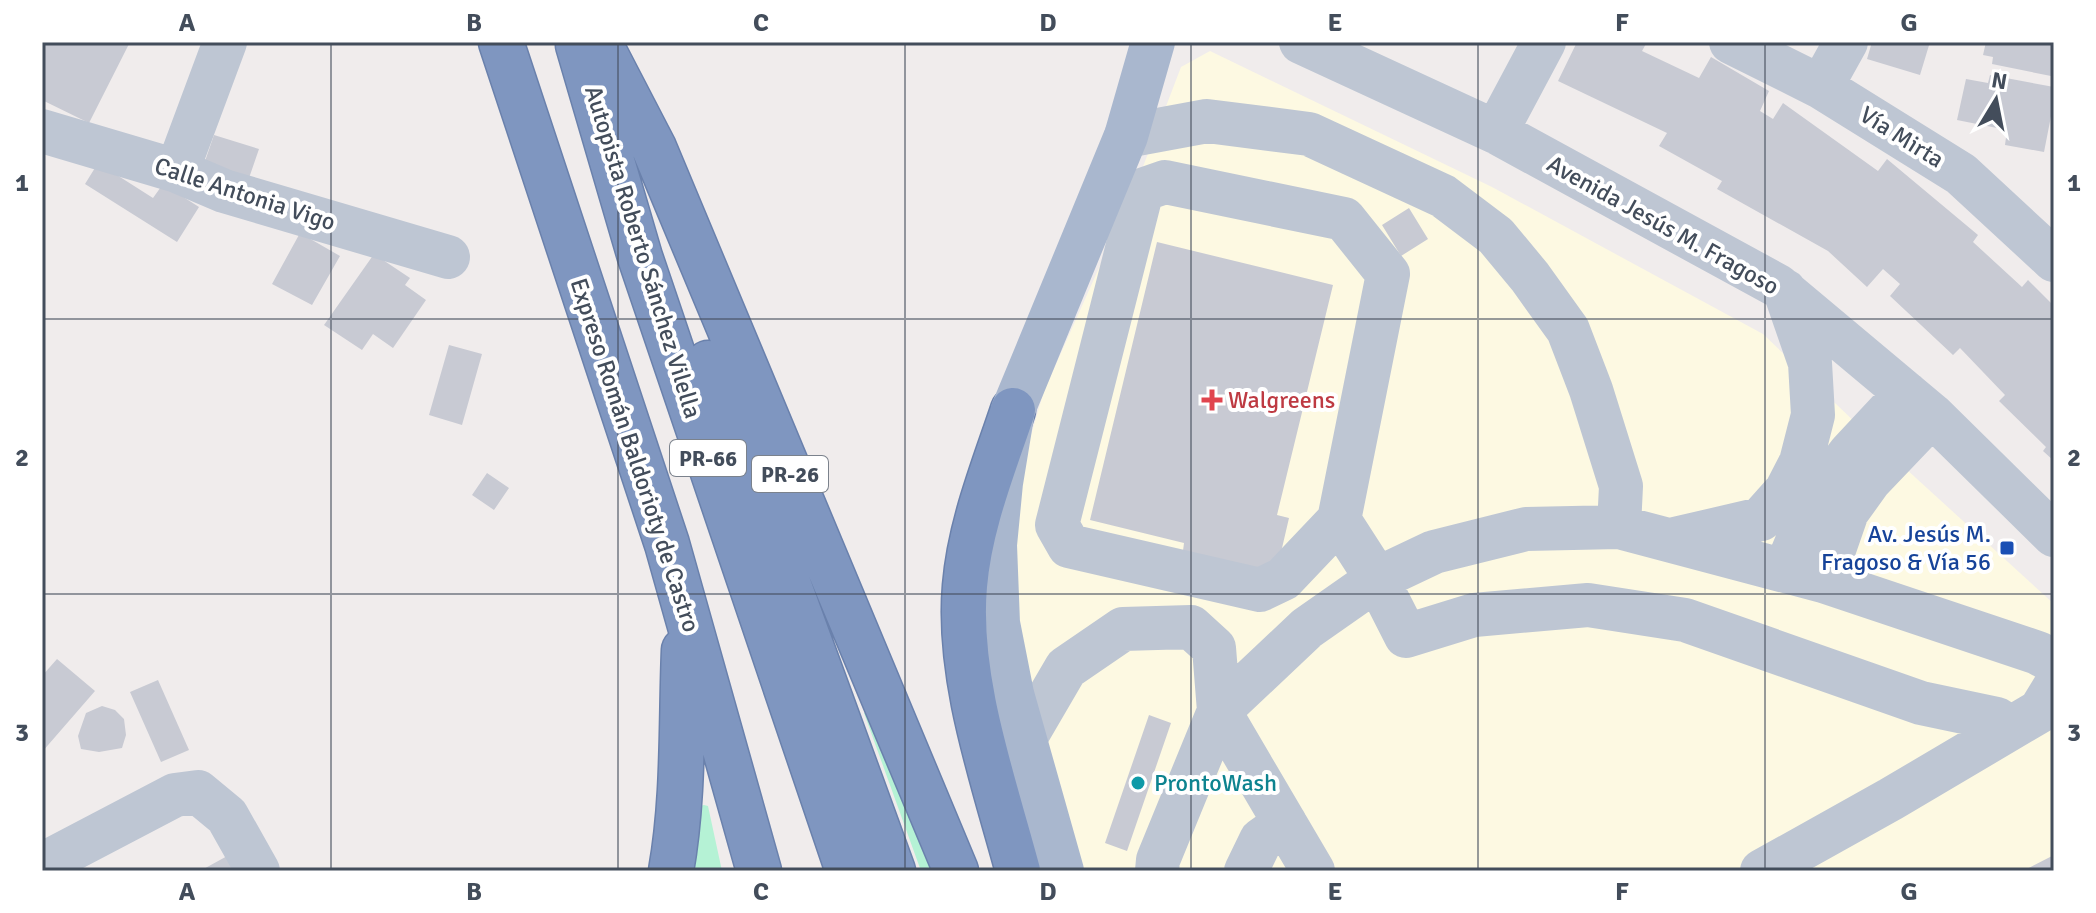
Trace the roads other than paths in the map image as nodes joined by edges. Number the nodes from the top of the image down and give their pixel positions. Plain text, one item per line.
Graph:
1 (225, 42) edge
2 (501, 42) edge
3 (578, 42) edge
4 (1153, 42) edge
5 (1301, 42) edge
6 (1544, 42) edge
7 (1731, 42) edge
8 (1846, 42) edge
9 (608, 61) edge
10 (1821, 87) junction
11 (42, 131) edge
12 (1496, 132) junction
13 (1126, 136) junction
14 (177, 171) junction
15 (2048, 240) edge
16 (448, 257) dead end
17 (1785, 291) junction
18 (1919, 404) junction
19 (1013, 410) junction
20 (1799, 489) junction
21 (1339, 520) junction
22 (1619, 527) junction
23 (2054, 535) edge
24 (1669, 540) junction
25 (1804, 576) junction
26 (1283, 579) junction
27 (1377, 579) junction
28 (685, 608) junction
29 (1307, 628) junction
30 (2054, 662) edge
31 (2054, 688) edge
32 (1219, 711) junction
33 (2009, 729) junction
34 (1024, 740) junction
35 (1285, 823) junction
36 (1806, 860) edge
37 (42, 871) edge
38 (258, 871) edge
39 (671, 871) edge
40 (759, 871) edge
41 (848, 871) edge
42 (893, 871) edge
43 (956, 871) edge
44 (1018, 871) edge
45 (1062, 871) edge
46 (1157, 871) edge
47 (1246, 871) edge
48 (1313, 871) edge
49 (1762, 871) edge

1 - 14 street
2 - 28 highway, Expreso Román Baldorioty de Castro
3 - 41 highway, Autopista Roberto Sánchez Vilella / PR-66
4 - 13 main road
5 - 12 street, Avenida Jesús M. Fragoso
6 - 12 street
7 - 10 street, Vía Mirta
8 - 10 street
9 - 42 highway
9 - 43 highway, PR-26
10 - 15 street, Vía Mirta
11 - 14 street, Calle Antonia Vigo
12 - 17 street, Avenida Jesús M. Fragoso
13 - 19 main road
13 - 22 street
14 - 16 street, Calle Antonia Vigo
17 - 18 street, Avenida Jesús M. Fragoso
17 - 20 street
18 - 20 street
18 - 23 street, Avenida Jesús M. Fragoso
18 - 25 street
19 - 34 main road
19 - 44 highway
20 - 24 street
20 - 25 street
21 - 26 street
21 - 26 street
21 - 27 street
22 - 24 street
22 - 27 street
24 - 25 street
25 - 30 street
26 - 29 street
27 - 29 street
27 - 33 street
28 - 39 highway
28 - 40 highway, Expreso Román Baldorioty de Castro
29 - 32 street
31 - 33 street
32 - 34 street
32 - 35 street
32 - 46 street
33 - 36 street
34 - 45 main road
35 - 47 street
35 - 48 street
36 - 49 street
37 - 38 street

